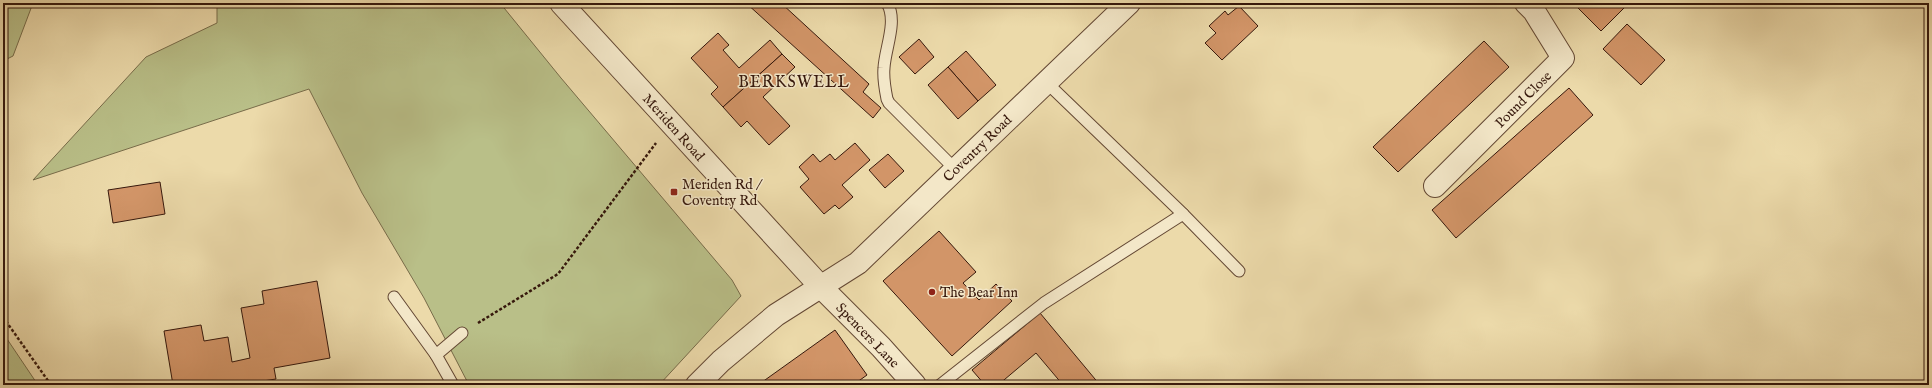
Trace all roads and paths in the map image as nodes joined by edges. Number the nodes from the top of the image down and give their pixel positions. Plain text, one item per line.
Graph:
1 (561, 3) edge
2 (887, 3) edge
3 (1129, 3) edge
4 (1526, 3) edge
5 (1046, 82) junction
6 (661, 137) dead end
7 (955, 169) junction
8 (1435, 186) dead end
9 (1182, 214) junction
10 (1240, 271) dead end
11 (820, 286) junction
12 (394, 296) dead end
13 (3, 317) edge
14 (462, 333) joint
15 (436, 355) junction
16 (51, 385) edge
17 (453, 385) edge
18 (697, 385) edge
19 (915, 385) edge
20 (940, 385) edge

1 - 11 street, Meriden Road
2 - 7 lane
3 - 5 street, Coventry Road
4 - 8 street, Pound Close
5 - 7 street, Coventry Road
5 - 9 lane
6 - 14 path
7 - 11 street, Coventry Road
9 - 10 lane
9 - 20 lane
11 - 18 street, Coventry Road
11 - 19 street, Spencers Lane
12 - 15 lane
13 - 16 path
14 - 15 lane
15 - 17 lane

